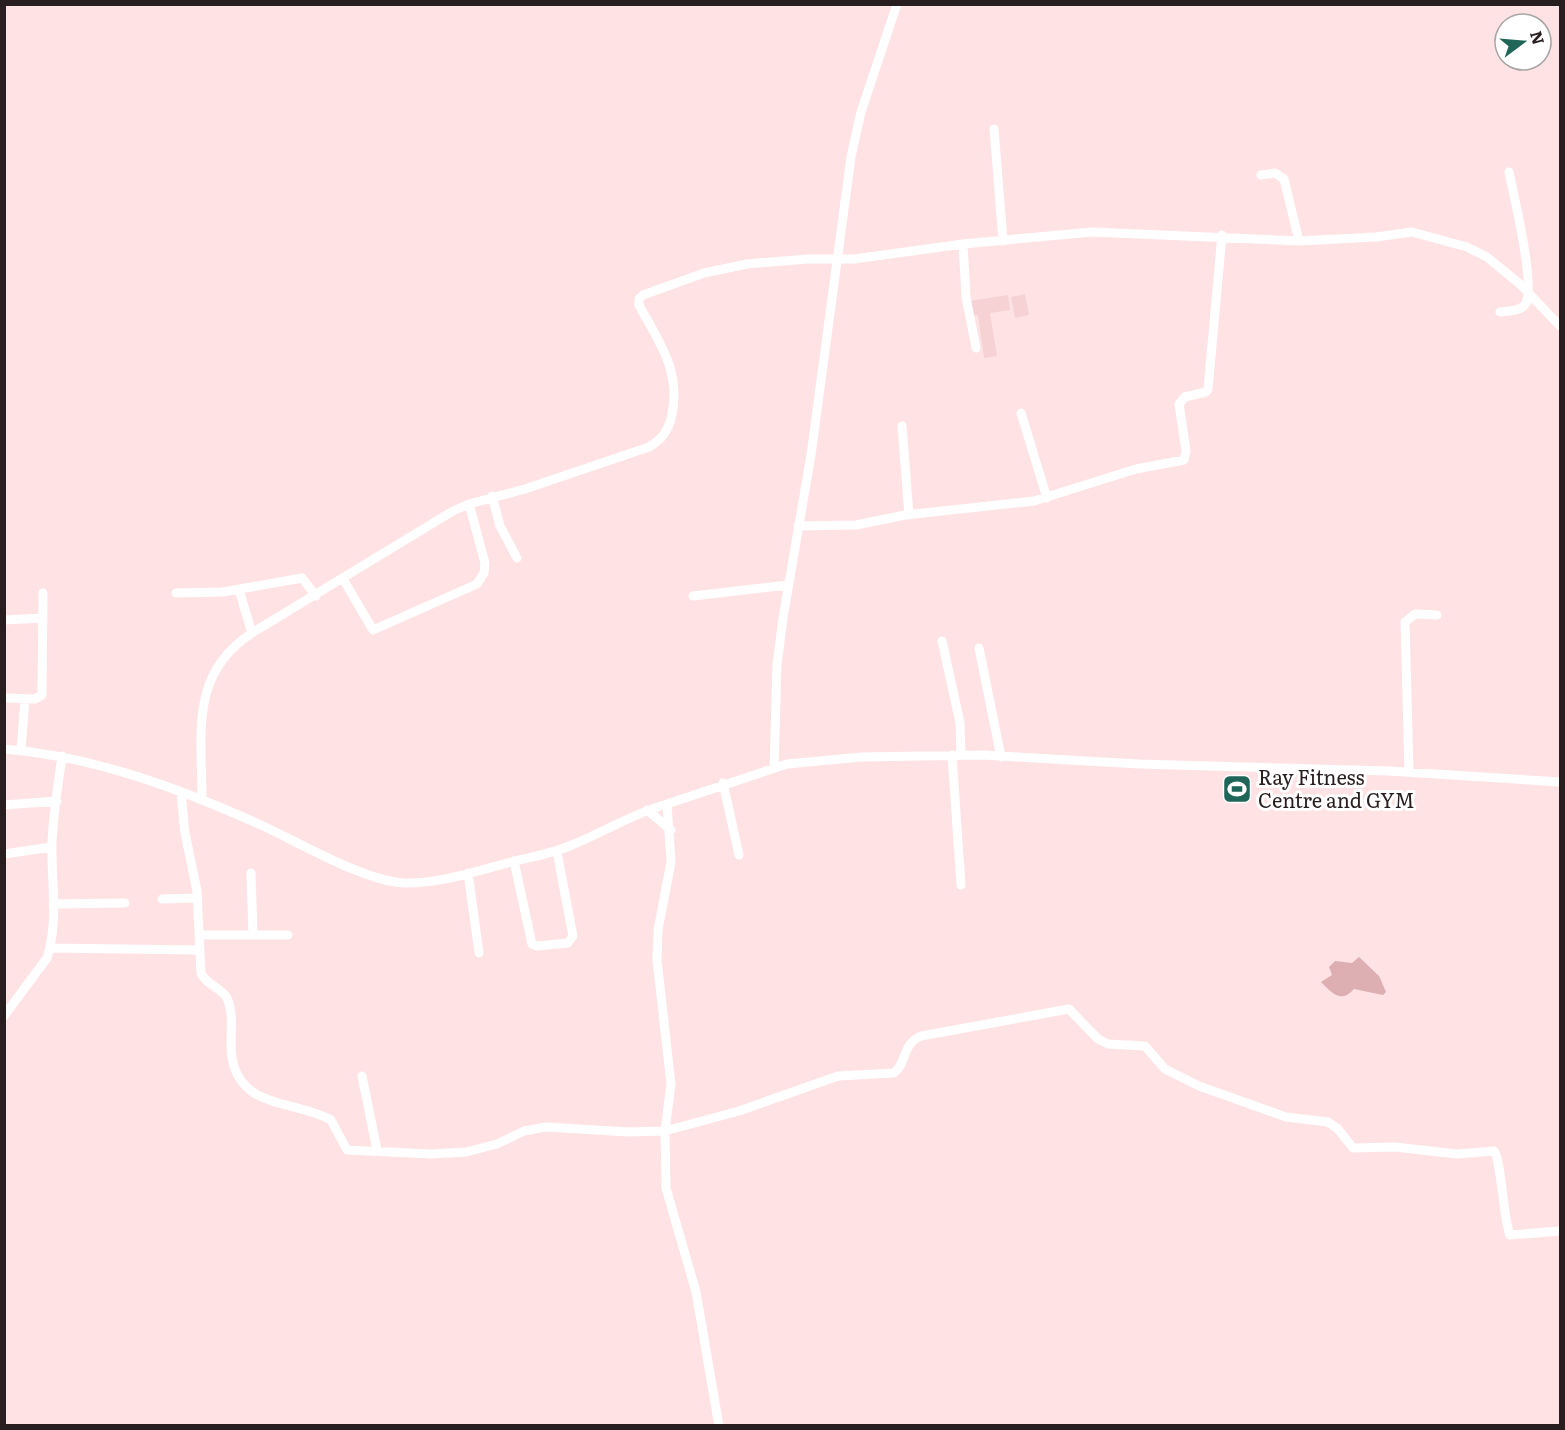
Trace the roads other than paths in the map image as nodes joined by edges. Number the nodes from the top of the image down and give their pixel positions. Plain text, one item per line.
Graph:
1 (897, 4) edge
2 (994, 129) dead end
3 (1509, 172) dead end
4 (1261, 175) dead end
5 (1222, 236) junction
6 (1004, 241) junction
7 (1299, 241) junction
8 (963, 244) junction
9 (837, 260) junction
10 (1527, 292) junction
11 (1500, 312) dead end
12 (1560, 326) edge
13 (976, 348) dead end
14 (1021, 413) dead end
15 (902, 426) dead end
16 (492, 496) junction
17 (1047, 498) junction
18 (469, 504) junction
19 (909, 515) junction
20 (798, 526) junction
21 (517, 558) dead end
22 (343, 579) junction
23 (788, 585) junction
24 (238, 590) junction
25 (43, 593) dead end
26 (176, 593) dead end
27 (316, 596) junction
28 (693, 596) dead end
29 (1437, 615) dead end
30 (43, 618) junction
31 (4, 620) edge
32 (252, 633) junction
33 (942, 641) dead end
34 (980, 648) dead end
35 (4, 698) edge
36 (24, 699) junction
37 (4, 749) edge
38 (21, 750) junction
39 (957, 755) junction
40 (62, 756) junction
41 (1001, 757) junction
42 (774, 768) junction
43 (1409, 772) junction
44 (1560, 782) edge
45 (723, 783) junction
46 (181, 793) junction
47 (202, 800) junction
48 (57, 801) junction
49 (4, 804) edge
50 (667, 804) junction
51 (646, 810) junction
52 (671, 830) junction
53 (52, 847) junction
54 (557, 852) junction
55 (4, 854) edge
56 (739, 855) dead end
57 (514, 861) junction
58 (251, 873) dead end
59 (468, 873) junction
60 (961, 885) dead end
61 (198, 898) junction
62 (162, 899) dead end
63 (125, 903) dead end
64 (53, 904) junction
65 (199, 935) junction
66 (253, 935) junction
67 (288, 935) dead end
68 (50, 948) junction
69 (198, 950) junction
70 (479, 953) dead end
71 (4, 1016) edge
72 (362, 1076) dead end
73 (665, 1131) junction
74 (377, 1150) junction
75 (1560, 1231) edge
76 (719, 1425) edge

1 - 9 street
2 - 6 street
3 - 10 street
4 - 7 street
5 - 6 street
5 - 7 street
5 - 17 street
6 - 8 street
7 - 10 street
8 - 9 street
8 - 13 street
9 - 16 street
9 - 20 street
10 - 11 street
10 - 12 street
14 - 17 street
15 - 19 street
16 - 18 street
16 - 21 street
17 - 19 street
18 - 22 street
18 - 22 street
19 - 20 street
20 - 23 street
22 - 27 street
23 - 28 street
23 - 42 street
24 - 26 street
24 - 27 street
24 - 32 street
25 - 30 street
27 - 32 street
29 - 43 street
30 - 31 street
30 - 36 street
32 - 47 street
33 - 39 street
34 - 41 street
35 - 36 street
36 - 38 street
37 - 38 street
38 - 40 street
39 - 41 street
39 - 42 street
39 - 60 street
40 - 46 street
40 - 48 street
41 - 43 street
42 - 45 street
43 - 44 street
45 - 50 street
45 - 56 street
46 - 47 street
46 - 61 street
47 - 59 street
48 - 49 street
48 - 53 street
50 - 51 street
50 - 52 street
51 - 52 street
51 - 54 street
52 - 73 street
53 - 55 street
53 - 64 street
54 - 57 street
54 - 57 street
57 - 59 street
58 - 66 street
59 - 70 street
61 - 62 street
61 - 65 street
63 - 64 street
64 - 68 street
65 - 66 street
65 - 69 street
66 - 67 street
68 - 69 street
68 - 71 street
69 - 74 street
72 - 74 street
73 - 74 street
73 - 75 street
73 - 76 street

